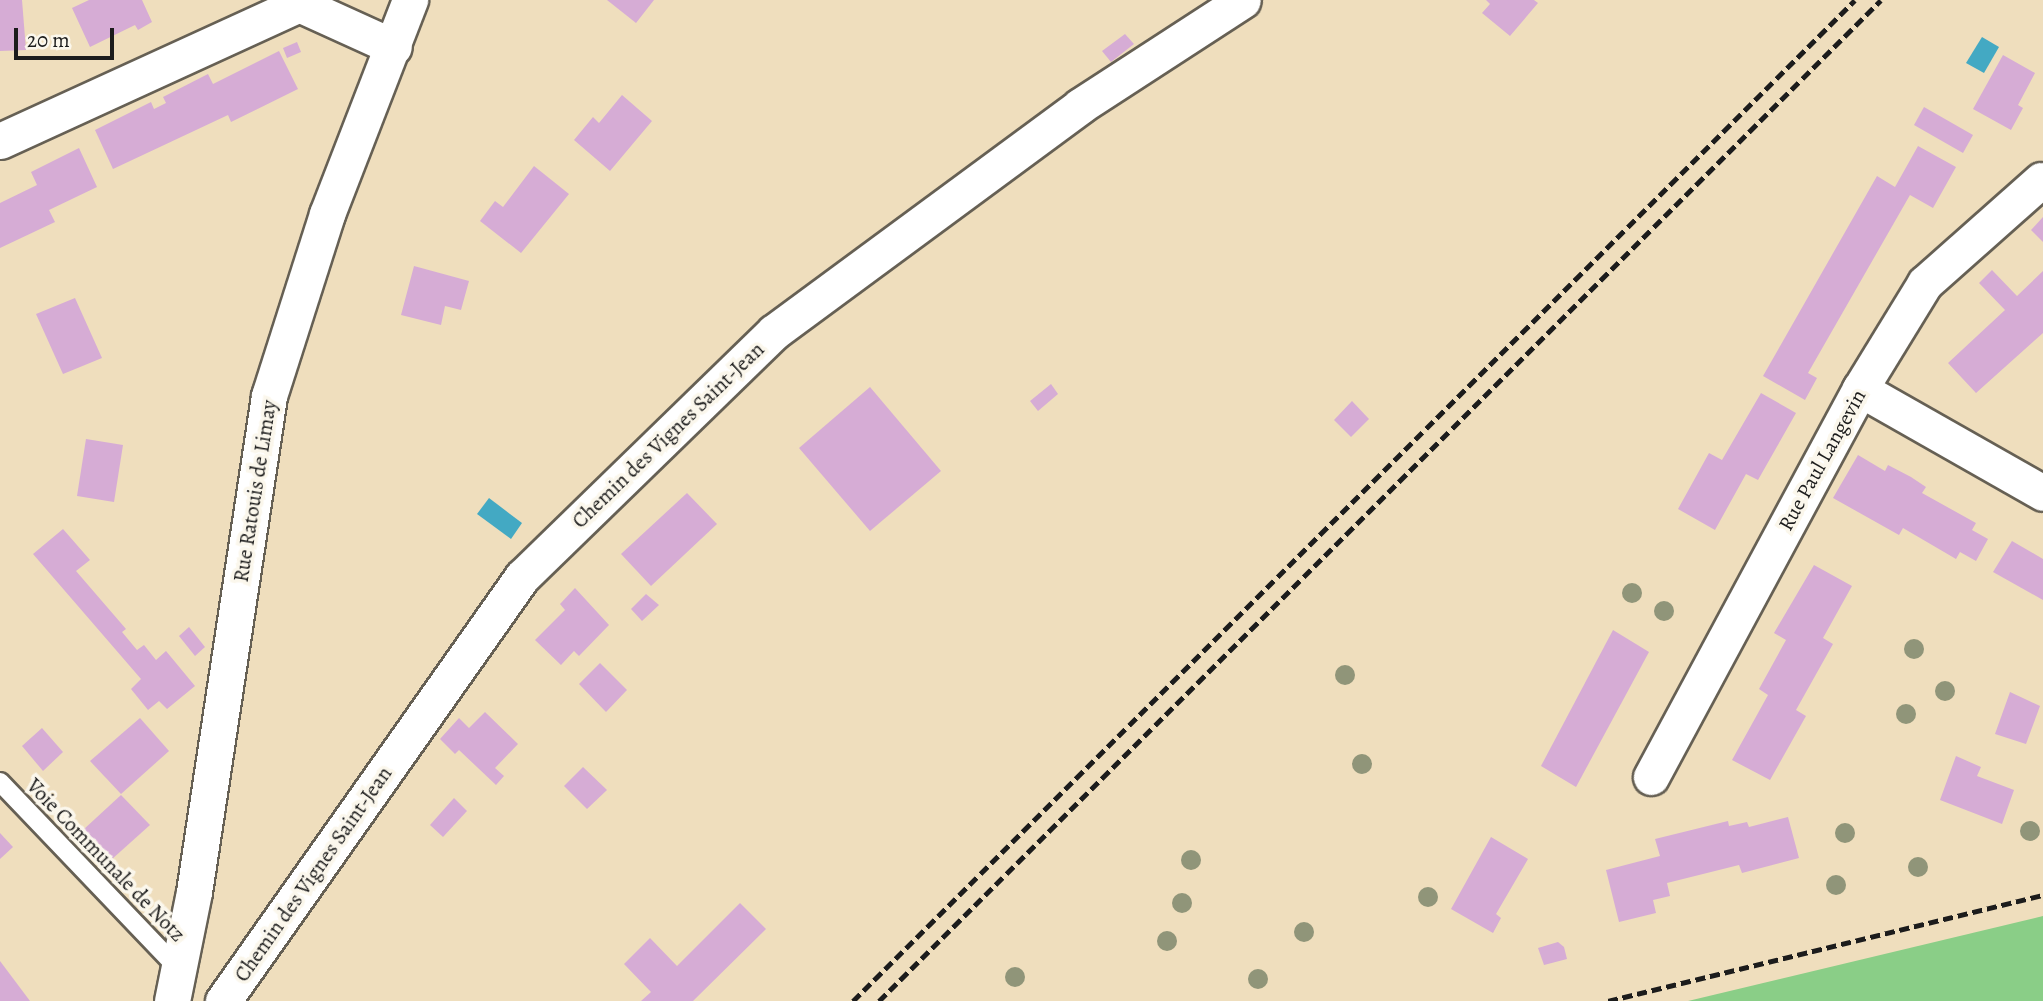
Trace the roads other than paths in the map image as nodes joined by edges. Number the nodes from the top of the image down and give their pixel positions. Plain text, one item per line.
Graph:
1 (410, 0) edge
2 (1243, 0) edge
3 (394, 47) junction
4 (0, 141) edge
5 (2041, 180) dead end
6 (1860, 389) junction
7 (2043, 494) edge
8 (1651, 777) dead end
9 (0, 782) edge
10 (176, 985) edge
11 (223, 1001) edge

1 - 3 street, Rue Ratouis de Limay
2 - 11 street, Chemin des Vignes Saint-Jean
3 - 4 street
3 - 10 street, Rue Ratouis de Limay
5 - 6 street, Rue Paul Langevin
6 - 7 street
6 - 8 street, Rue Paul Langevin
9 - 10 lane, Voie Communale de Notz

